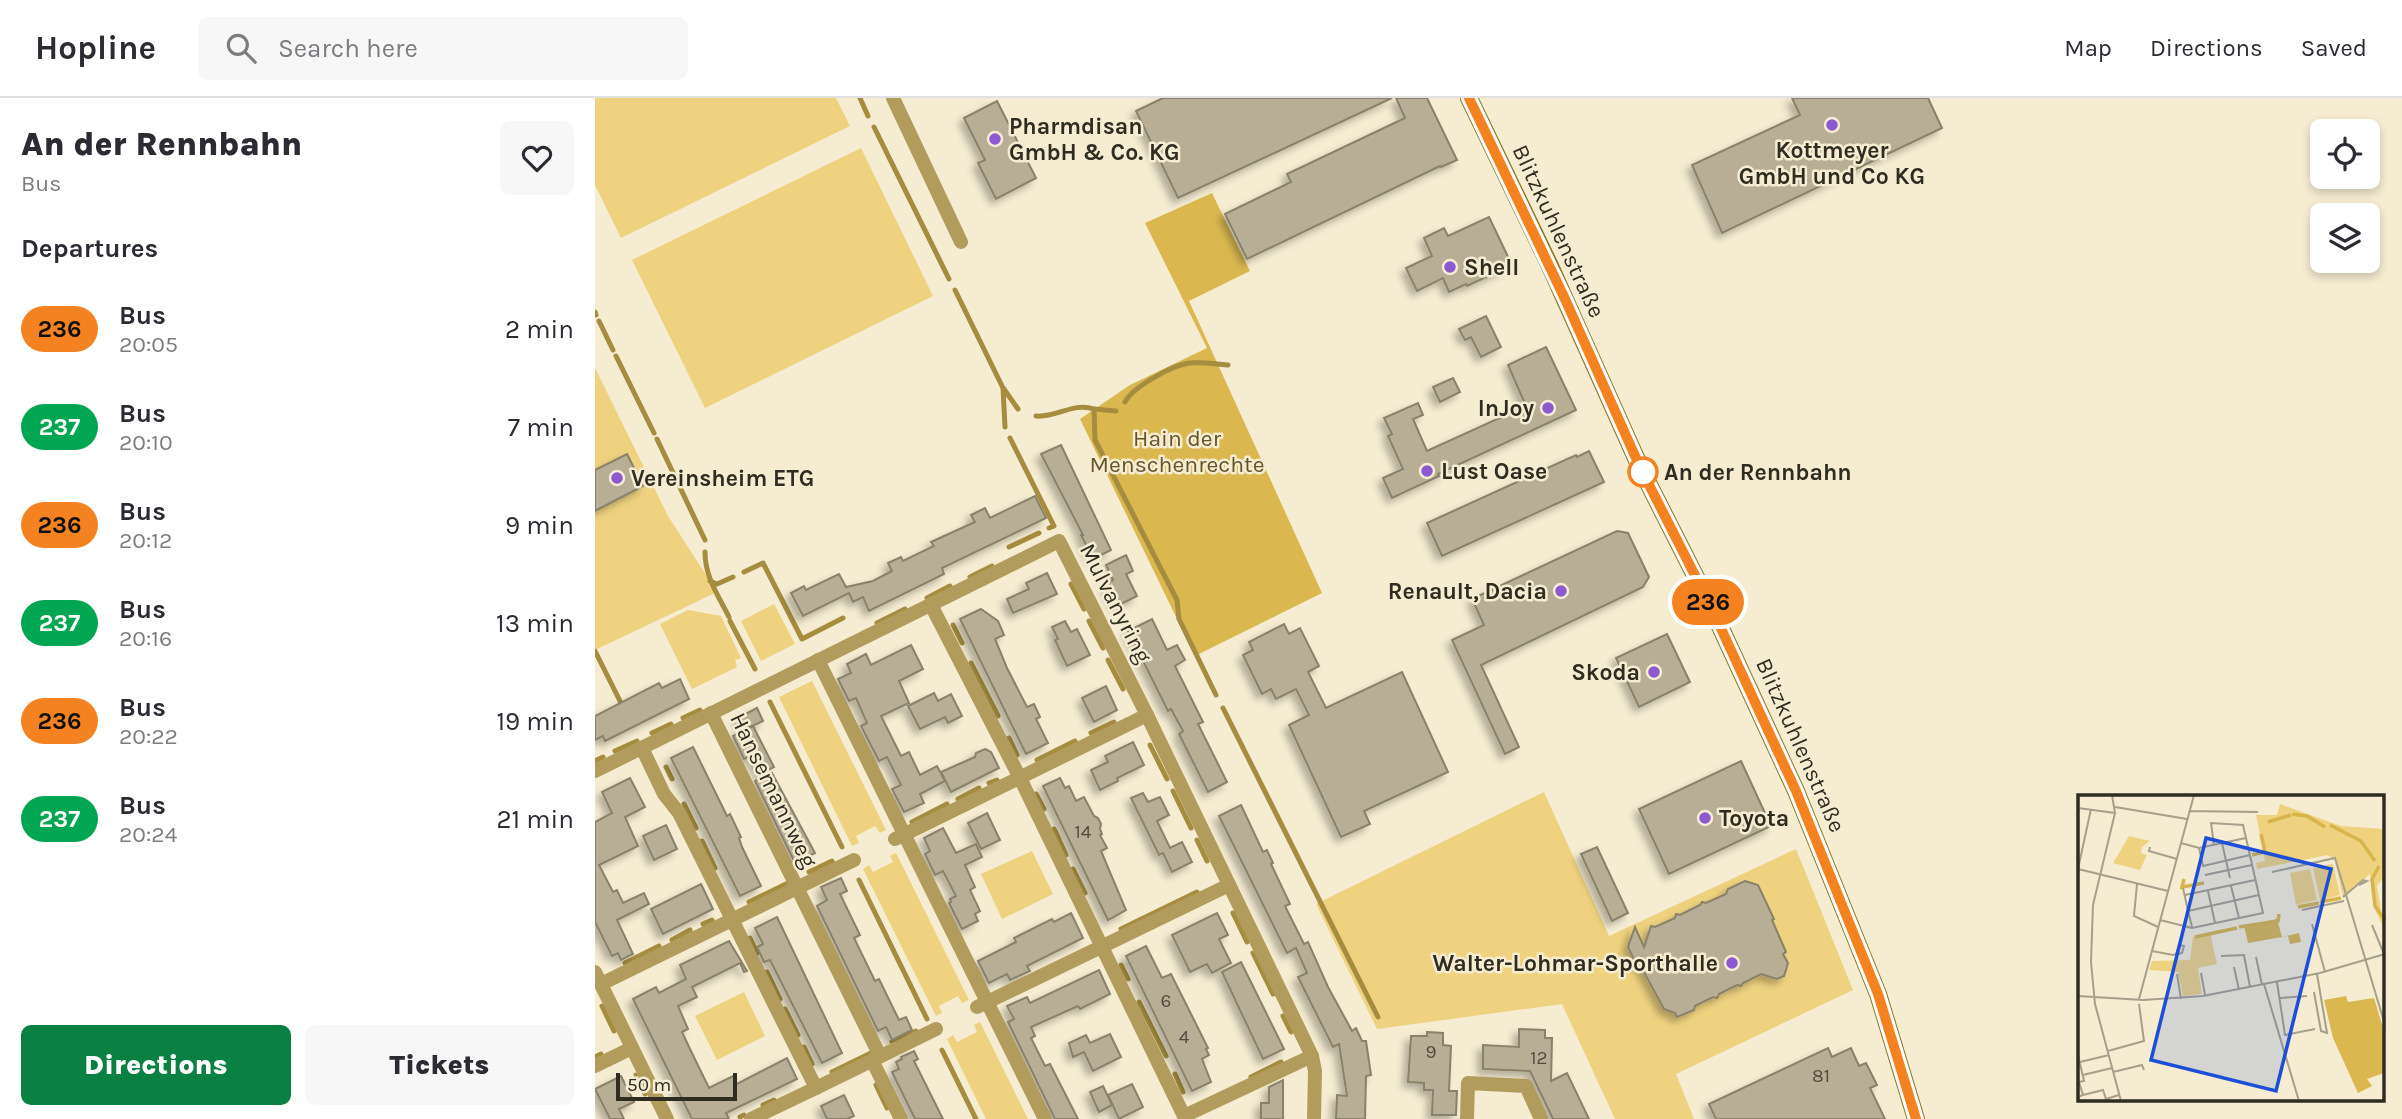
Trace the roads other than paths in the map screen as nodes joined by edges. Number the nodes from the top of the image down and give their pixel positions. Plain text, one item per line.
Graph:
1 (893, 98) edge
2 (1469, 98) edge
3 (961, 242) dead end
4 (931, 605) junction
5 (818, 660) junction
6 (711, 713) junction
7 (1147, 715) junction
8 (642, 748) junction
9 (595, 771) edge
10 (1020, 778) junction
11 (900, 837) junction
12 (854, 860) dead end
13 (1229, 885) junction
14 (797, 887) junction
15 (732, 919) junction
16 (1103, 948) junction
17 (598, 978) edge
18 (982, 1005) junction
19 (936, 1029) dead end
20 (632, 1048) junction
21 (1312, 1056) junction
22 (876, 1058) junction
23 (595, 1066) edge
24 (816, 1088) junction
25 (1182, 1118) edge
26 (667, 1119) edge
27 (751, 1119) edge
28 (901, 1119) edge
29 (1045, 1119) edge
30 (1314, 1119) edge
31 (1467, 1119) edge
32 (1541, 1119) edge
33 (1916, 1119) edge

1 - 3 street
2 - 33 main road, Blitzkuhlenstraße
4 - 5 street, Mulvanyring
4 - 7 street, Mulvanyring
4 - 10 street
5 - 6 street, Mulvanyring
5 - 11 street
6 - 8 street, Mulvanyring
6 - 14 street, Hansemannweg
7 - 10 street
7 - 13 street, Mulvanyring
8 - 9 street, Mulvanyring
8 - 15 street
10 - 11 street
10 - 16 street
11 - 18 street
12 - 14 street, Hansemannweg
13 - 16 street
13 - 21 street, Mulvanyring
14 - 15 street, Hansemannweg
14 - 22 street, Hansemannweg
15 - 17 street, Hansemannweg
15 - 24 street
16 - 18 street
16 - 25 street
17 - 20 street
18 - 29 street
19 - 22 street
20 - 23 street
20 - 26 street
21 - 25 street
21 - 30 street, Mulvanyring
22 - 24 street
22 - 28 street, Hansemannweg
24 - 27 street
31 - 32 street

